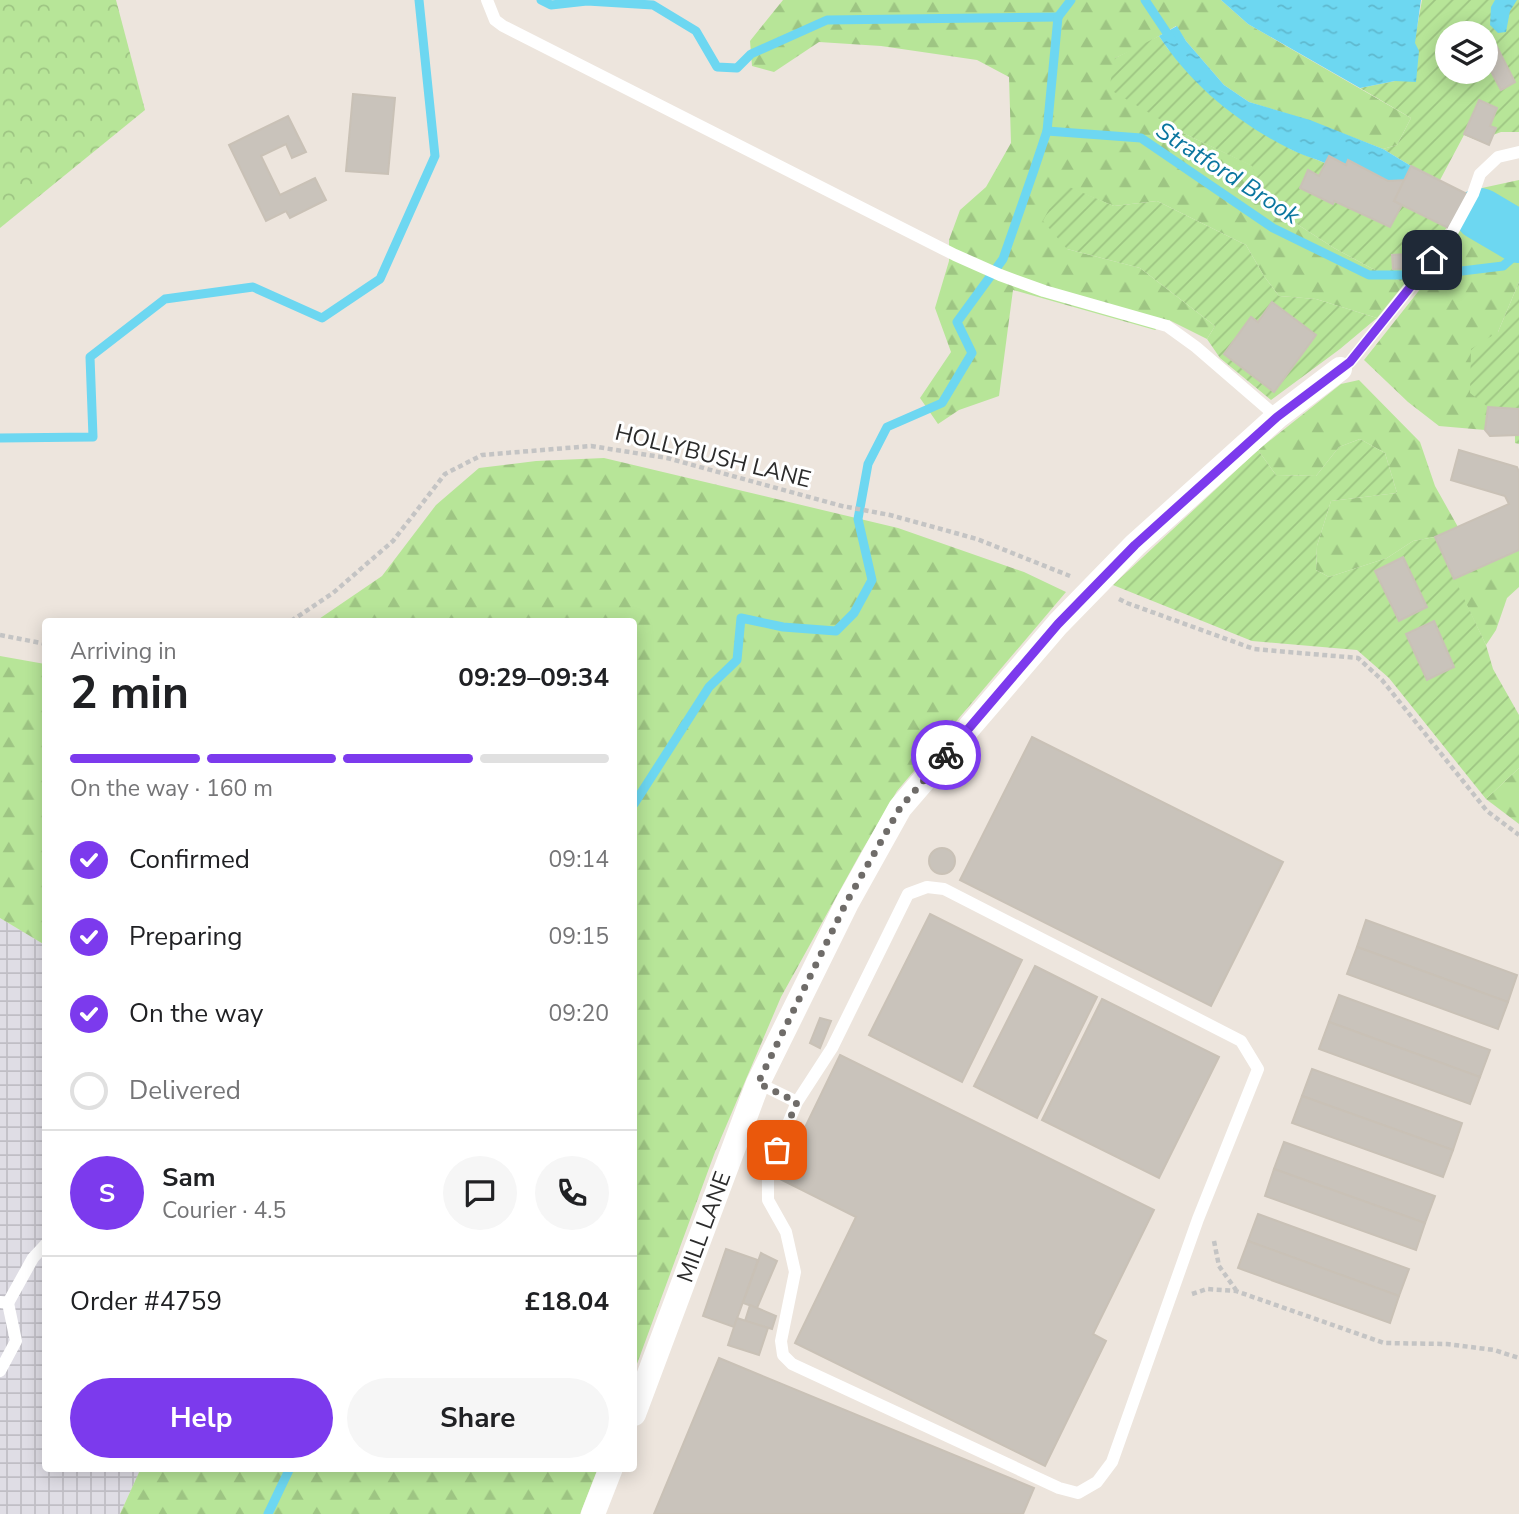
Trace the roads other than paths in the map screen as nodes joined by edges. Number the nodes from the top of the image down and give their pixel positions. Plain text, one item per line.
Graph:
1 (487, 0) edge
2 (1519, 152) edge
3 (1340, 369) joint
4 (1277, 417) junction
5 (758, 1083) junction
6 (797, 1102) junction
7 (42, 1248) edge
8 (4, 1303) edge
9 (0, 1371) edge
10 (637, 1406) edge
11 (609, 1472) edge
12 (593, 1514) edge

1 - 4 lane
2 - 3 lane, MILL LANE
3 - 4 street, MILL LANE
4 - 5 street, MILL LANE
5 - 6 lane
5 - 10 street, MILL LANE
6 - 6 lane
7 - 8 lane
8 - 9 lane
11 - 12 street

